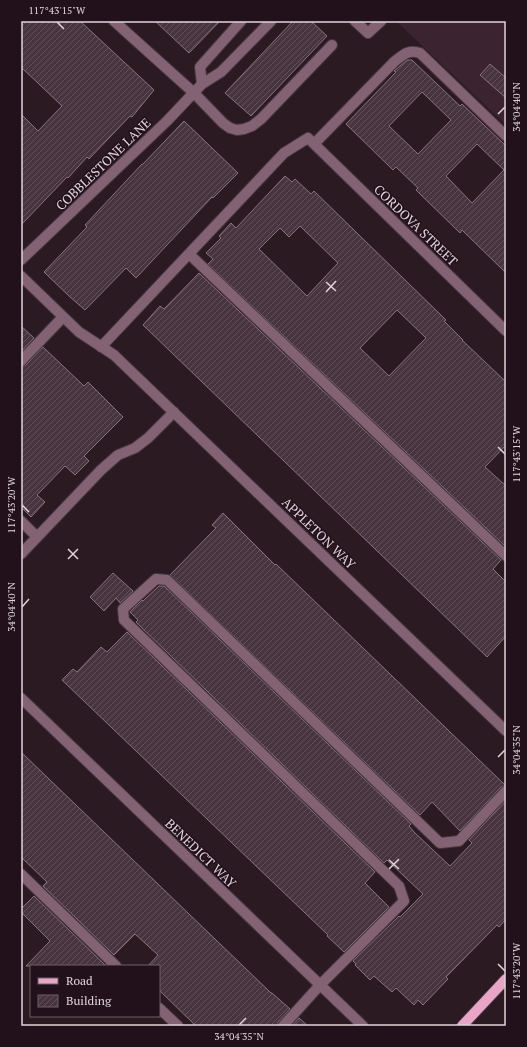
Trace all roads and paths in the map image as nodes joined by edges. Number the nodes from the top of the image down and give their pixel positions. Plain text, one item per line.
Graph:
1 (114, 21) edge
2 (241, 21) edge
3 (271, 21) edge
4 (355, 21) edge
5 (381, 21) edge
6 (332, 45) dead end
7 (202, 84) junction
8 (194, 93) junction
9 (506, 136) edge
10 (311, 141) junction
11 (188, 254) junction
12 (21, 260) edge
13 (21, 276) edge
14 (63, 317) junction
15 (506, 331) edge
16 (101, 347) junction
17 (21, 361) edge
18 (174, 412) junction
19 (21, 521) edge
20 (37, 537) junction
21 (21, 554) edge
22 (506, 556) edge
23 (21, 698) edge
24 (506, 731) edge
25 (506, 791) edge
26 (21, 874) edge
27 (115, 965) edge
28 (506, 979) edge
29 (320, 985) junction
30 (160, 1009) edge
31 (178, 1026) edge
32 (283, 1026) edge
33 (363, 1026) edge
34 (462, 1026) edge

1 - 8 street
2 - 7 street
3 - 7 street, COBBLESTONE LANE
4 - 5 street
6 - 8 street
7 - 8 street, COBBLESTONE LANE
8 - 12 street, COBBLESTONE LANE
9 - 10 street
10 - 11 street
10 - 15 street, CORDOVA STREET
11 - 16 street
11 - 22 street
13 - 14 street, APPLETON WAY
14 - 16 street, APPLETON WAY
14 - 17 street
16 - 18 street, APPLETON WAY
18 - 20 street
18 - 24 street, APPLETON WAY
19 - 20 street
20 - 21 street
23 - 29 street, BENEDICT WAY
25 - 29 street
26 - 27 street
28 - 34 main road
29 - 32 street
29 - 33 street, BENEDICT WAY
30 - 31 street

